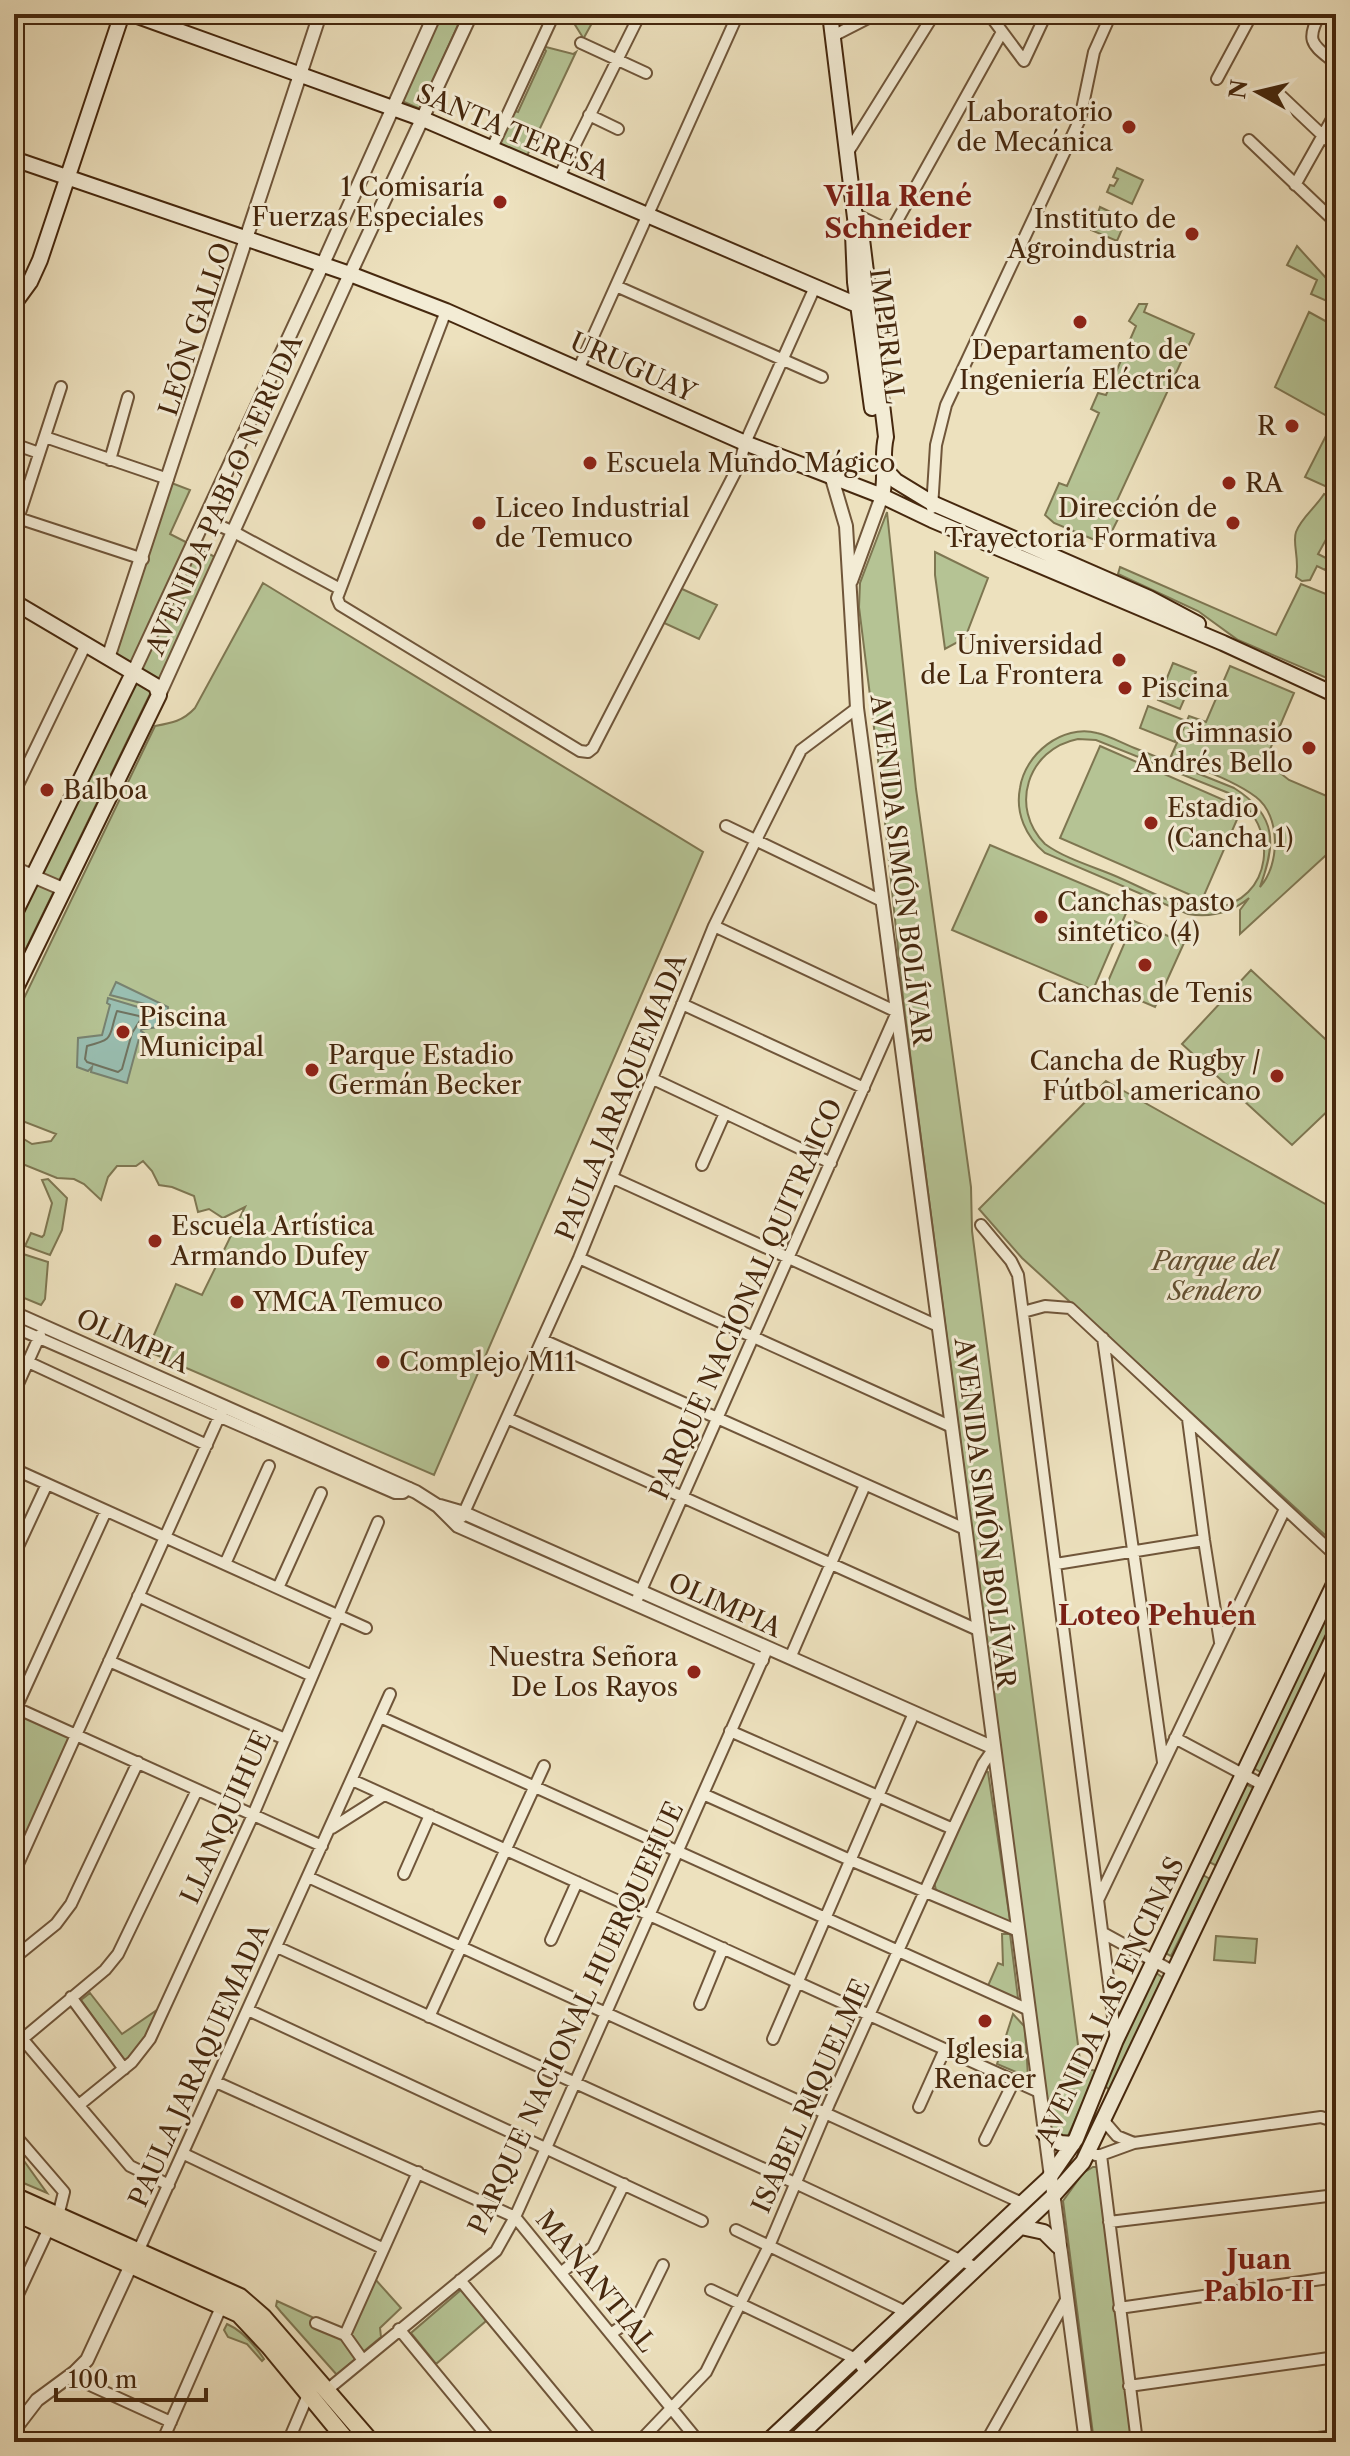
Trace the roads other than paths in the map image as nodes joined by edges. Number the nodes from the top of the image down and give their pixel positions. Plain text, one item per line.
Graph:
1 (122, 14) edge
2 (132, 14) edge
3 (320, 14) edge
4 (435, 14) edge
5 (471, 14) edge
6 (554, 14) edge
7 (640, 14) edge
8 (738, 14) edge
9 (830, 14) edge
10 (876, 14) edge
11 (934, 14) edge
12 (989, 14) edge
13 (1046, 14) edge
14 (1111, 14) edge
15 (1252, 14) edge
16 (1320, 14) edge
17 (1002, 32) junction
18 (833, 36) junction
19 (581, 43) dead end
20 (617, 60) junction
21 (1336, 64) edge
22 (646, 73) dead end
23 (299, 75) junction
24 (1217, 79) dead end
25 (1279, 94) dead end
26 (391, 108) junction
27 (1336, 112) edge
28 (589, 115) junction
29 (423, 119) junction
30 (618, 129) dead end
31 (1322, 136) junction
32 (1249, 140) dead end
33 (492, 148) junction
34 (1336, 148) edge
35 (848, 152) junction
36 (14, 159) edge
37 (559, 177) junction
38 (67, 178) junction
39 (1295, 185) junction
40 (648, 215) junction
41 (1331, 218) dead end
42 (856, 220) junction
43 (248, 239) junction
44 (322, 266) junction
45 (350, 274) junction
46 (616, 286) junction
47 (815, 287) junction
48 (14, 304) edge
49 (863, 307) junction
50 (446, 311) junction
51 (782, 360) junction
52 (578, 370) junction
53 (822, 377) dead end
54 (61, 387) dead end
55 (128, 397) dead end
56 (45, 437) junction
57 (745, 443) junction
58 (14, 444) edge
59 (39, 453) junction
60 (110, 460) junction
61 (885, 469) junction
62 (831, 475) junction
63 (168, 479) junction
64 (883, 493) junction
65 (917, 494) junction
66 (932, 503) junction
67 (18, 518) junction
68 (206, 520) junction
69 (932, 520) junction
70 (14, 531) edge
71 (234, 532) junction
72 (143, 559) junction
73 (848, 588) junction
74 (338, 593) junction
75 (14, 602) edge
76 (1223, 643) junction
77 (86, 644) junction
78 (108, 658) junction
79 (133, 673) junction
80 (159, 695) junction
81 (1336, 695) edge
82 (857, 708) junction
83 (17, 777) edge
84 (14, 793) edge
85 (726, 826) dead end
86 (756, 840) junction
87 (14, 868) edge
88 (32, 877) junction
89 (63, 889) junction
90 (882, 901) junction
91 (14, 915) edge
92 (714, 926) junction
93 (14, 992) edge
94 (682, 1004) junction
95 (897, 1012) junction
96 (653, 1079) junction
97 (864, 1088) junction
98 (725, 1113) junction
99 (831, 1163) junction
100 (702, 1165) dead end
101 (613, 1178) junction
102 (981, 1225) dead end
103 (789, 1257) junction
104 (579, 1258) junction
105 (1023, 1312) junction
106 (14, 1313) edge
107 (938, 1326) junction
108 (14, 1327) edge
109 (42, 1332) junction
110 (753, 1338) junction
111 (1103, 1338) junction
112 (543, 1340) junction
113 (28, 1362) junction
114 (18, 1376) edge
115 (14, 1393) edge
116 (222, 1411) junction
117 (507, 1418) junction
118 (718, 1418) junction
119 (1188, 1419) junction
120 (952, 1427) junction
121 (207, 1445) junction
122 (269, 1466) dead end
123 (14, 1469) edge
124 (47, 1484) junction
125 (865, 1485) junction
126 (321, 1493) dead end
127 (683, 1496) junction
128 (438, 1506) junction
129 (1285, 1509) junction
130 (106, 1511) junction
131 (464, 1513) junction
132 (378, 1522) dead end
133 (458, 1526) junction
134 (965, 1529) junction
135 (165, 1537) junction
136 (1204, 1540) junction
137 (1131, 1551) junction
138 (14, 1555) edge
139 (1336, 1556) edge
140 (832, 1563) junction
141 (225, 1564) junction
142 (1056, 1564) junction
143 (1336, 1580) edge
144 (278, 1588) junction
145 (138, 1596) junction
146 (638, 1598) junction
147 (337, 1615) junction
148 (366, 1628) dead end
149 (978, 1630) junction
150 (1336, 1632) edge
151 (1220, 1644) junction
152 (764, 1654) junction
153 (790, 1658) junction
154 (109, 1661) junction
155 (1329, 1662) edge
156 (312, 1676) junction
157 (390, 1694) dead end
158 (15, 1707) edge
159 (914, 1713) junction
160 (380, 1717) junction
161 (730, 1731) junction
162 (76, 1734) junction
163 (1175, 1738) junction
164 (285, 1739) junction
165 (994, 1748) junction
166 (138, 1762) junction
167 (1163, 1763) junction
168 (544, 1766) dead end
169 (1243, 1774) junction
170 (352, 1780) junction
171 (1263, 1785) junction
172 (535, 1787) junction
173 (197, 1790) junction
174 (703, 1794) junction
175 (384, 1795) junction
176 (878, 1795) junction
177 (253, 1815) junction
178 (430, 1815) junction
179 (953, 1829) junction
180 (329, 1830) junction
181 (322, 1846) junction
182 (506, 1850) junction
183 (677, 1851) junction
184 (850, 1860) junction
185 (14, 1873) edge
186 (404, 1874) dead end
187 (308, 1877) junction
188 (577, 1882) junction
189 (925, 1891) junction
190 (1098, 1900) junction
191 (649, 1915) junction
192 (825, 1918) junction
193 (1018, 1931) junction
194 (1103, 1933) junction
195 (551, 1940) dead end
196 (277, 1947) junction
197 (461, 1947) junction
198 (723, 1948) junction
199 (898, 1952) junction
200 (14, 1958) edge
201 (1154, 1961) junction
202 (1174, 1972) junction
203 (798, 1982) junction
204 (71, 1997) junction
205 (700, 2004) dead end
206 (248, 2010) junction
207 (1029, 2010) junction
208 (605, 2014) junction
209 (870, 2016) junction
210 (429, 2017) junction
211 (14, 2029) edge
212 (773, 2039) dead end
213 (1116, 2040) junction
214 (18, 2043) edge
215 (945, 2049) junction
216 (124, 2069) junction
217 (1014, 2081) junction
218 (216, 2082) junction
219 (575, 2084) junction
220 (1039, 2092) junction
221 (79, 2105) junction
222 (919, 2107) dead end
223 (826, 2113) junction
224 (1336, 2113) edge
225 (1321, 2117) junction
226 (1104, 2121) junction
227 (1336, 2122) edge
228 (1044, 2133) junction
229 (14, 2134) edge
230 (985, 2140) dead end
231 (1134, 2143) junction
232 (1073, 2144) junction
233 (546, 2148) junction
234 (184, 2154) junction
235 (1095, 2155) junction
236 (418, 2172) junction
237 (1049, 2178) junction
238 (795, 2183) junction
239 (624, 2184) junction
240 (169, 2185) junction
241 (1336, 2195) edge
242 (14, 2196) edge
243 (1052, 2197) junction
244 (1022, 2203) junction
245 (14, 2212) edge
246 (515, 2217) junction
247 (702, 2221) dead end
248 (53, 2222) junction
249 (1109, 2222) junction
250 (1021, 2227) junction
251 (736, 2230) dead end
252 (769, 2246) junction
253 (1058, 2246) junction
254 (382, 2248) junction
255 (135, 2259) junction
256 (960, 2261) junction
257 (663, 2265) dead end
258 (977, 2268) junction
259 (562, 2272) junction
260 (1336, 2277) edge
261 (460, 2280) junction
262 (222, 2288) junction
263 (711, 2290) dead end
264 (15, 2300) edge
265 (1066, 2300) junction
266 (741, 2302) junction
267 (222, 2305) junction
268 (1119, 2308) junction
269 (906, 2312) junction
270 (316, 2323) dead end
271 (399, 2329) junction
272 (612, 2333) junction
273 (345, 2335) junction
274 (1336, 2357) edge
275 (362, 2359) junction
276 (856, 2359) junction
277 (866, 2373) junction
278 (70, 2376) junction
279 (1129, 2386) junction
280 (304, 2390) junction
281 (327, 2390) junction
282 (671, 2410) junction
283 (171, 2422) junction
284 (14, 2430) edge
285 (1336, 2436) edge
286 (988, 2441) edge
287 (162, 2442) edge
288 (288, 2442) edge
289 (348, 2442) edge
290 (371, 2442) edge
291 (492, 2442) edge
292 (594, 2442) edge
293 (639, 2442) edge
294 (699, 2442) edge
295 (767, 2442) edge
296 (793, 2442) edge
297 (1086, 2442) edge
298 (1137, 2442) edge
299 (1282, 2442) edge

1 - 38 main road
2 - 23 main road, SANTA TERESA
3 - 23 street, LEÓN GALLO
4 - 26 street, AVENIDA PABLO NERUDA
5 - 29 street, AVENIDA PABLO NERUDA
6 - 33 street
7 - 20 street
8 - 40 street
9 - 18 main road, IMPERIAL
10 - 18 street
11 - 35 street
12 - 17 street
13 - 17 street
14 - 66 street
15 - 24 street
16 - 21 street
17 - 42 street
18 - 35 main road, IMPERIAL
19 - 20 street
20 - 22 street
20 - 28 street
23 - 26 main road, SANTA TERESA
23 - 43 street, LEÓN GALLO
25 - 31 street
26 - 29 main road, SANTA TERESA
26 - 44 street, AVENIDA PABLO NERUDA
27 - 31 street
28 - 30 street
28 - 37 street
29 - 33 main road, SANTA TERESA
29 - 45 street, AVENIDA PABLO NERUDA
31 - 34 street
31 - 39 street
32 - 39 street
33 - 37 main road, SANTA TERESA
35 - 42 main road, IMPERIAL
36 - 38 main road, URUGUAY
37 - 40 main road, SANTA TERESA
38 - 43 main road, URUGUAY
38 - 48 main road
39 - 41 street
40 - 46 street
40 - 47 main road, SANTA TERESA
42 - 49 main road, IMPERIAL
43 - 44 main road, URUGUAY
43 - 63 street, LEÓN GALLO
44 - 45 main road, URUGUAY
44 - 68 street, AVENIDA PABLO NERUDA
45 - 50 main road, URUGUAY
45 - 71 street, AVENIDA PABLO NERUDA
46 - 51 street
46 - 52 street
47 - 49 main road, SANTA TERESA
47 - 51 street
49 - 61 main road, IMPERIAL
50 - 52 main road, URUGUAY
50 - 74 street
51 - 53 street
51 - 57 street
52 - 57 main road, URUGUAY
54 - 56 street
55 - 60 street
56 - 59 street
56 - 60 street
57 - 62 main road, URUGUAY
57 - 74 street
58 - 59 street
59 - 67 street
60 - 63 street
61 - 64 main road, IMPERIAL
61 - 65 main road, URUGUAY
62 - 64 main road, URUGUAY
62 - 73 street, AVENIDA SIMÓN BOLÍVAR
63 - 72 street, LEÓN GALLO
64 - 65 main road
64 - 69 main road, URUGUAY
64 - 73 street, AVENIDA SIMÓN BOLÍVAR
65 - 66 main road, URUGUAY
66 - 69 street
66 - 76 main road, URUGUAY
67 - 70 street
67 - 72 street
68 - 71 street
68 - 79 street, AVENIDA PABLO NERUDA
69 - 76 main road, URUGUAY
71 - 74 street
71 - 80 street, AVENIDA PABLO NERUDA
72 - 78 street, LEÓN GALLO
73 - 82 street, AVENIDA SIMÓN BOLÍVAR
75 - 77 main road
76 - 81 main road, URUGUAY
77 - 78 main road
77 - 83 street
78 - 79 main road
79 - 80 main road
79 - 88 main road, AVENIDA PABLO NERUDA
80 - 89 main road, AVENIDA PABLO NERUDA
82 - 86 street, PAULA JARAQUEMADA
82 - 90 street, AVENIDA SIMÓN BOLÍVAR
83 - 84 street
85 - 86 street
86 - 90 street
86 - 92 street, PAULA JARAQUEMADA
87 - 88 street
88 - 89 street
88 - 91 main road, AVENIDA PABLO NERUDA
89 - 93 main road, AVENIDA PABLO NERUDA
90 - 95 street, AVENIDA SIMÓN BOLÍVAR
92 - 94 street, PAULA JARAQUEMADA
92 - 95 street
94 - 96 street, PAULA JARAQUEMADA
94 - 97 street
95 - 97 street, PARQUE NACIONAL QUITRAICO
95 - 107 street, AVENIDA SIMÓN BOLÍVAR
96 - 98 street
96 - 101 street, PAULA JARAQUEMADA
97 - 99 street, PARQUE NACIONAL QUITRAICO
98 - 99 street
98 - 100 street
99 - 103 street, PARQUE NACIONAL QUITRAICO
101 - 103 street
101 - 104 street, PAULA JARAQUEMADA
102 - 105 street
103 - 107 street
103 - 110 street, PARQUE NACIONAL QUITRAICO
104 - 110 street
104 - 112 street, PAULA JARAQUEMADA
105 - 111 street
105 - 142 street
106 - 109 street, OLIMPIA
107 - 120 street, AVENIDA SIMÓN BOLÍVAR
108 - 109 street, OLIMPIA
109 - 113 street
109 - 116 street, OLIMPIA
110 - 118 street, PARQUE NACIONAL QUITRAICO
110 - 120 street
111 - 119 street
111 - 137 street
112 - 117 street, PAULA JARAQUEMADA
112 - 118 street
113 - 114 street
113 - 121 street
114 - 115 street
116 - 121 street
116 - 128 street, OLIMPIA
117 - 127 street
117 - 131 street, PAULA JARAQUEMADA
118 - 125 street
118 - 127 street, PARQUE NACIONAL QUITRAICO
119 - 129 street
119 - 136 street
120 - 134 street, AVENIDA SIMÓN BOLÍVAR
121 - 135 street
122 - 141 street
123 - 124 street
124 - 130 street
124 - 138 street
125 - 134 street
125 - 140 street
126 - 144 street
127 - 140 street
127 - 146 street, PARQUE NACIONAL QUITRAICO
128 - 131 street, OLIMPIA
128 - 133 street, OLIMPIA
129 - 139 street
129 - 151 street
130 - 135 street
130 - 158 street
131 - 133 street, PAULA JARAQUEMADA
131 - 146 street, OLIMPIA
132 - 147 street, LLANQUIHUE
133 - 146 street, OLIMPIA
134 - 149 street, AVENIDA SIMÓN BOLÍVAR
135 - 141 street
135 - 145 street
136 - 137 street
136 - 151 street
137 - 142 street
137 - 167 street
140 - 149 street
140 - 153 street
141 - 144 street
142 - 190 street
143 - 169 main road, AVENIDA LAS ENCINAS
144 - 147 street
145 - 154 street
145 - 156 street
146 - 152 street, OLIMPIA
147 - 148 street
147 - 156 street, LLANQUIHUE
149 - 165 street, AVENIDA SIMÓN BOLÍVAR
150 - 155 main road, AVENIDA LAS ENCINAS
151 - 163 street
152 - 153 street, OLIMPIA
152 - 161 street, PARQUE NACIONAL HUERQUEHUE
153 - 159 street, OLIMPIA
154 - 162 street
154 - 164 street
155 - 171 main road, AVENIDA LAS ENCINAS
156 - 164 street, LLANQUIHUE
157 - 160 street, PAULA JARAQUEMADA
158 - 162 street
159 - 165 street, OLIMPIA
159 - 176 street
160 - 170 street, PAULA JARAQUEMADA
160 - 172 street
161 - 174 street, PARQUE NACIONAL HUERQUEHUE
161 - 176 street
162 - 166 street
162 - 185 street
163 - 167 street
163 - 169 street
164 - 177 street, LLANQUIHUE
165 - 179 street, ISABEL RIQUELME
165 - 193 street, AVENIDA SIMÓN BOLÍVAR
166 - 173 street
166 - 200 street
167 - 190 street
168 - 172 street
169 - 171 street
169 - 201 main road, AVENIDA LAS ENCINAS
170 - 175 street
170 - 180 street, PAULA JARAQUEMADA
171 - 202 main road, AVENIDA LAS ENCINAS
172 - 182 street
172 - 183 street
173 - 177 street
173 - 204 street
174 - 183 street, PARQUE NACIONAL HUERQUEHUE
174 - 184 street
175 - 178 street
175 - 180 street
176 - 179 street
176 - 184 street
177 - 181 street
177 - 216 street, LLANQUIHUE
178 - 182 street
178 - 186 street
179 - 189 street, ISABEL RIQUELME
180 - 181 street, PAULA JARAQUEMADA
181 - 187 street, PAULA JARAQUEMADA
182 - 188 street
182 - 197 street
183 - 191 street, PARQUE NACIONAL HUERQUEHUE
183 - 192 street
184 - 189 street
184 - 192 street
187 - 196 street, PAULA JARAQUEMADA
187 - 197 street
188 - 191 street
188 - 195 street
189 - 193 street
189 - 199 street, ISABEL RIQUELME
190 - 194 street
191 - 198 street
191 - 208 street, PARQUE NACIONAL HUERQUEHUE
192 - 199 street
192 - 203 street
193 - 207 street, AVENIDA SIMÓN BOLÍVAR
194 - 201 street
194 - 213 street
196 - 206 street, PAULA JARAQUEMADA
196 - 210 street
197 - 208 street
197 - 210 street
198 - 203 street
198 - 205 street
199 - 207 street
199 - 209 street, ISABEL RIQUELME
201 - 202 street
201 - 213 main road, AVENIDA LAS ENCINAS
202 - 226 main road, AVENIDA LAS ENCINAS
203 - 209 street
203 - 212 street
204 - 214 street
204 - 216 street
206 - 218 street, PAULA JARAQUEMADA
206 - 233 street
207 - 220 street, AVENIDA SIMÓN BOLÍVAR
208 - 219 street, PARQUE NACIONAL HUERQUEHUE
208 - 223 street
209 - 215 street
209 - 223 street, ISABEL RIQUELME
210 - 219 street
211 - 214 street
213 - 232 main road, AVENIDA LAS ENCINAS
214 - 221 street
215 - 217 street
215 - 222 street
216 - 221 street, LLANQUIHUE
217 - 220 street
217 - 230 street
218 - 234 street, PAULA JARAQUEMADA
218 - 236 street, MANANTIAL
219 - 233 street, PARQUE NACIONAL HUERQUEHUE
219 - 238 street
220 - 228 street, AVENIDA SIMÓN BOLÍVAR
221 - 240 street
223 - 238 street, ISABEL RIQUELME
223 - 244 street
224 - 225 street
225 - 227 street
225 - 231 street
226 - 231 street
226 - 235 main road, AVENIDA LAS ENCINAS
228 - 232 main road
228 - 237 street, AVENIDA SIMÓN BOLÍVAR
229 - 248 street
231 - 235 street
232 - 237 main road, AVENIDA LAS ENCINAS
233 - 239 street
233 - 246 street, PARQUE NACIONAL HUERQUEHUE
234 - 240 street, PAULA JARAQUEMADA
234 - 254 street
235 - 243 main road, AVENIDA LAS ENCINAS
235 - 249 street
236 - 246 street, MANANTIAL
236 - 254 street
237 - 243 street, AVENIDA SIMÓN BOLÍVAR
237 - 244 main road, AVENIDA LAS ENCINAS
238 - 252 street, ISABEL RIQUELME
238 - 256 street
239 - 247 street
239 - 259 street
240 - 255 street, PAULA JARAQUEMADA
241 - 249 street
242 - 248 main road
243 - 250 main road, AVENIDA LAS ENCINAS
243 - 253 street, AVENIDA SIMÓN BOLÍVAR
244 - 256 main road, AVENIDA LAS ENCINAS
245 - 248 main road
246 - 259 street, MANANTIAL
246 - 261 street, PARQUE NACIONAL HUERQUEHUE
248 - 255 main road
248 - 264 street
249 - 268 street
250 - 253 main road
250 - 258 main road, AVENIDA LAS ENCINAS
251 - 252 street
252 - 266 street, ISABEL RIQUELME
252 - 269 street
253 - 265 street, AVENIDA SIMÓN BOLÍVAR
254 - 273 street
255 - 262 main road
255 - 267 main road
255 - 278 street, PAULA JARAQUEMADA
256 - 258 street
256 - 269 main road, AVENIDA LAS ENCINAS
257 - 272 street
258 - 277 main road, AVENIDA LAS ENCINAS
259 - 272 street, MANANTIAL
260 - 268 street
261 - 271 street, PARQUE NACIONAL HUERQUEHUE
261 - 292 street
262 - 267 main road
262 - 281 main road
263 - 266 street
265 - 286 street
265 - 297 street, AVENIDA SIMÓN BOLÍVAR
266 - 276 street
266 - 282 street, ISABEL RIQUELME
267 - 280 main road
267 - 283 street
268 - 279 street
269 - 276 main road, AVENIDA LAS ENCINAS
270 - 273 street
271 - 275 street, PARQUE NACIONAL HUERQUEHUE
271 - 291 street
272 - 282 street, MANANTIAL
273 - 275 street
274 - 279 street
275 - 281 street, PARQUE NACIONAL HUERQUEHUE
276 - 277 street
276 - 295 main road, AVENIDA LAS ENCINAS
277 - 296 main road, AVENIDA LAS ENCINAS
278 - 283 street
278 - 284 street, PAULA JARAQUEMADA
279 - 298 street
280 - 281 main road
280 - 288 street
280 - 289 main road
281 - 290 main road
282 - 293 street, ISABEL RIQUELME
282 - 294 street, MANANTIAL
283 - 287 street
285 - 299 street

